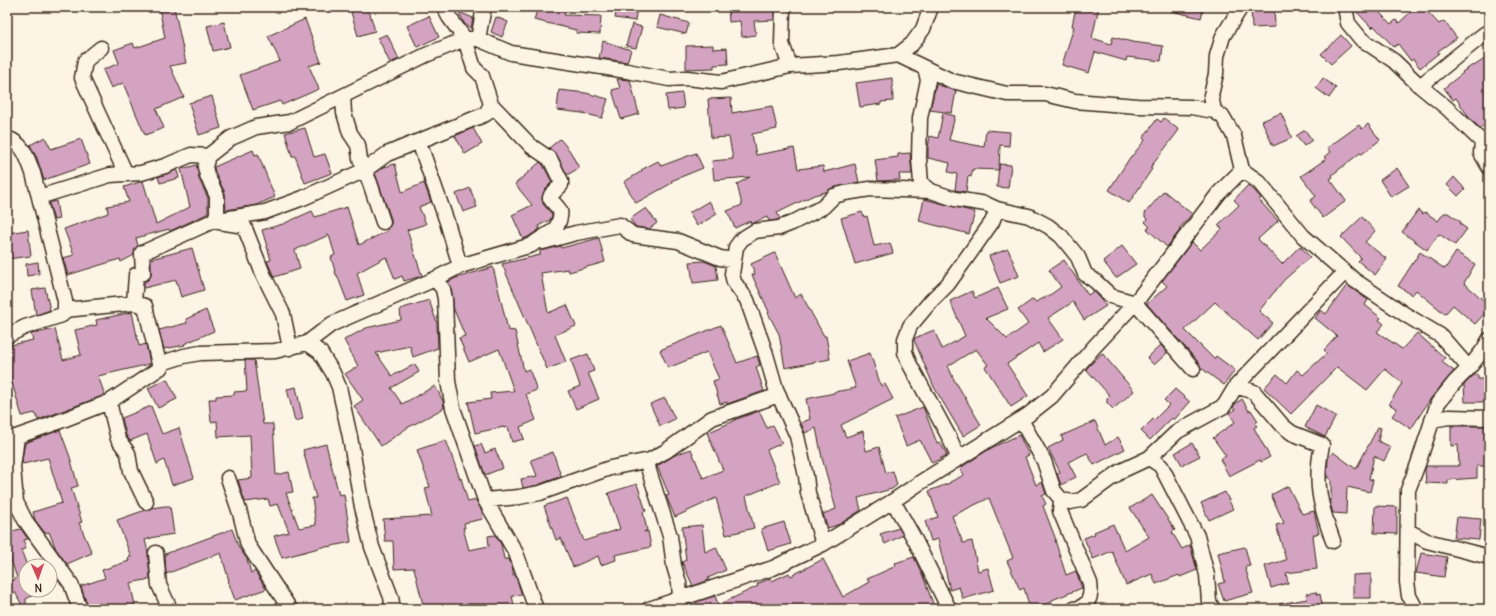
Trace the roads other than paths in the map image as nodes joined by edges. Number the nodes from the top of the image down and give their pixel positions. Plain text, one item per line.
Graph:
1 (444, 7) edge
2 (484, 7) edge
3 (783, 7) edge
4 (931, 7) edge
5 (1241, 7) edge
6 (1345, 7) edge
7 (1489, 31) edge
8 (472, 39) junction
9 (101, 48) dead end
10 (898, 54) junction
11 (790, 66) junction
12 (925, 68) junction
13 (1420, 86) junction
14 (343, 96) junction
15 (491, 104) junction
16 (1214, 111) junction
17 (7, 138) edge
18 (419, 142) junction
19 (208, 156) junction
20 (1489, 168) edge
21 (364, 170) junction
22 (1242, 170) junction
23 (126, 174) junction
24 (930, 191) junction
25 (39, 197) junction
26 (997, 209) junction
27 (213, 221) junction
28 (383, 222) dead end
29 (532, 245) junction
30 (734, 260) junction
31 (460, 266) junction
32 (1345, 272) junction
33 (435, 279) junction
34 (134, 303) junction
35 (1135, 303) junction
36 (65, 310) junction
37 (7, 336) edge
38 (1489, 340) edge
39 (307, 342) junction
40 (290, 348) junction
41 (160, 368) junction
42 (1469, 368) junction
43 (1194, 369) dead end
44 (1236, 386) junction
45 (779, 395) junction
46 (109, 402) junction
47 (1489, 418) edge
48 (1021, 420) junction
49 (1432, 420) junction
50 (12, 438) edge
51 (1149, 458) junction
52 (959, 459) junction
53 (650, 460) junction
54 (228, 478) dead end
55 (1061, 499) junction
56 (485, 500) junction
57 (893, 501) junction
58 (146, 502) dead end
59 (1408, 531) junction
60 (1333, 540) dead end
61 (823, 544) junction
62 (156, 553) dead end
63 (1489, 557) edge
64 (680, 599) junction
65 (80, 609) edge
66 (170, 609) edge
67 (290, 609) edge
68 (393, 609) edge
69 (536, 609) edge
70 (649, 609) edge
71 (949, 609) edge
72 (1074, 609) edge
73 (1213, 609) edge
74 (1416, 609) edge

1 - 8 street
2 - 8 street
3 - 11 street
4 - 10 street
5 - 16 street
6 - 13 street
7 - 13 street
8 - 11 street
8 - 14 street
8 - 15 street
9 - 23 street
10 - 11 street
10 - 12 street
12 - 16 street
12 - 24 street
13 - 20 street
14 - 19 street
14 - 21 street
15 - 18 street
15 - 29 street
16 - 22 street
17 - 25 street
18 - 21 street
18 - 31 street
19 - 23 street
19 - 27 street
21 - 27 street
21 - 28 street
22 - 32 street
22 - 35 street
23 - 25 street
24 - 26 street
24 - 30 street
25 - 36 street
26 - 35 street
26 - 52 street
27 - 34 street
27 - 40 street
29 - 30 street
29 - 31 street
30 - 45 street
31 - 33 street
32 - 42 street
32 - 44 street
33 - 39 street
33 - 56 street
34 - 36 street
34 - 41 street
35 - 43 street
35 - 48 street
36 - 37 street
38 - 42 street
39 - 40 street
39 - 68 street
40 - 41 street
41 - 46 street
42 - 49 street
44 - 51 street
44 - 60 street
45 - 53 street
45 - 61 street
46 - 50 street
46 - 58 street
47 - 49 street
48 - 52 street
48 - 55 street
49 - 59 street
50 - 65 street
51 - 55 street
51 - 73 street
52 - 57 street
53 - 56 street
53 - 64 street
54 - 67 street
55 - 72 street
56 - 69 street
57 - 61 street
57 - 71 street
59 - 63 street
59 - 74 street
61 - 64 street
62 - 66 street
64 - 70 street

